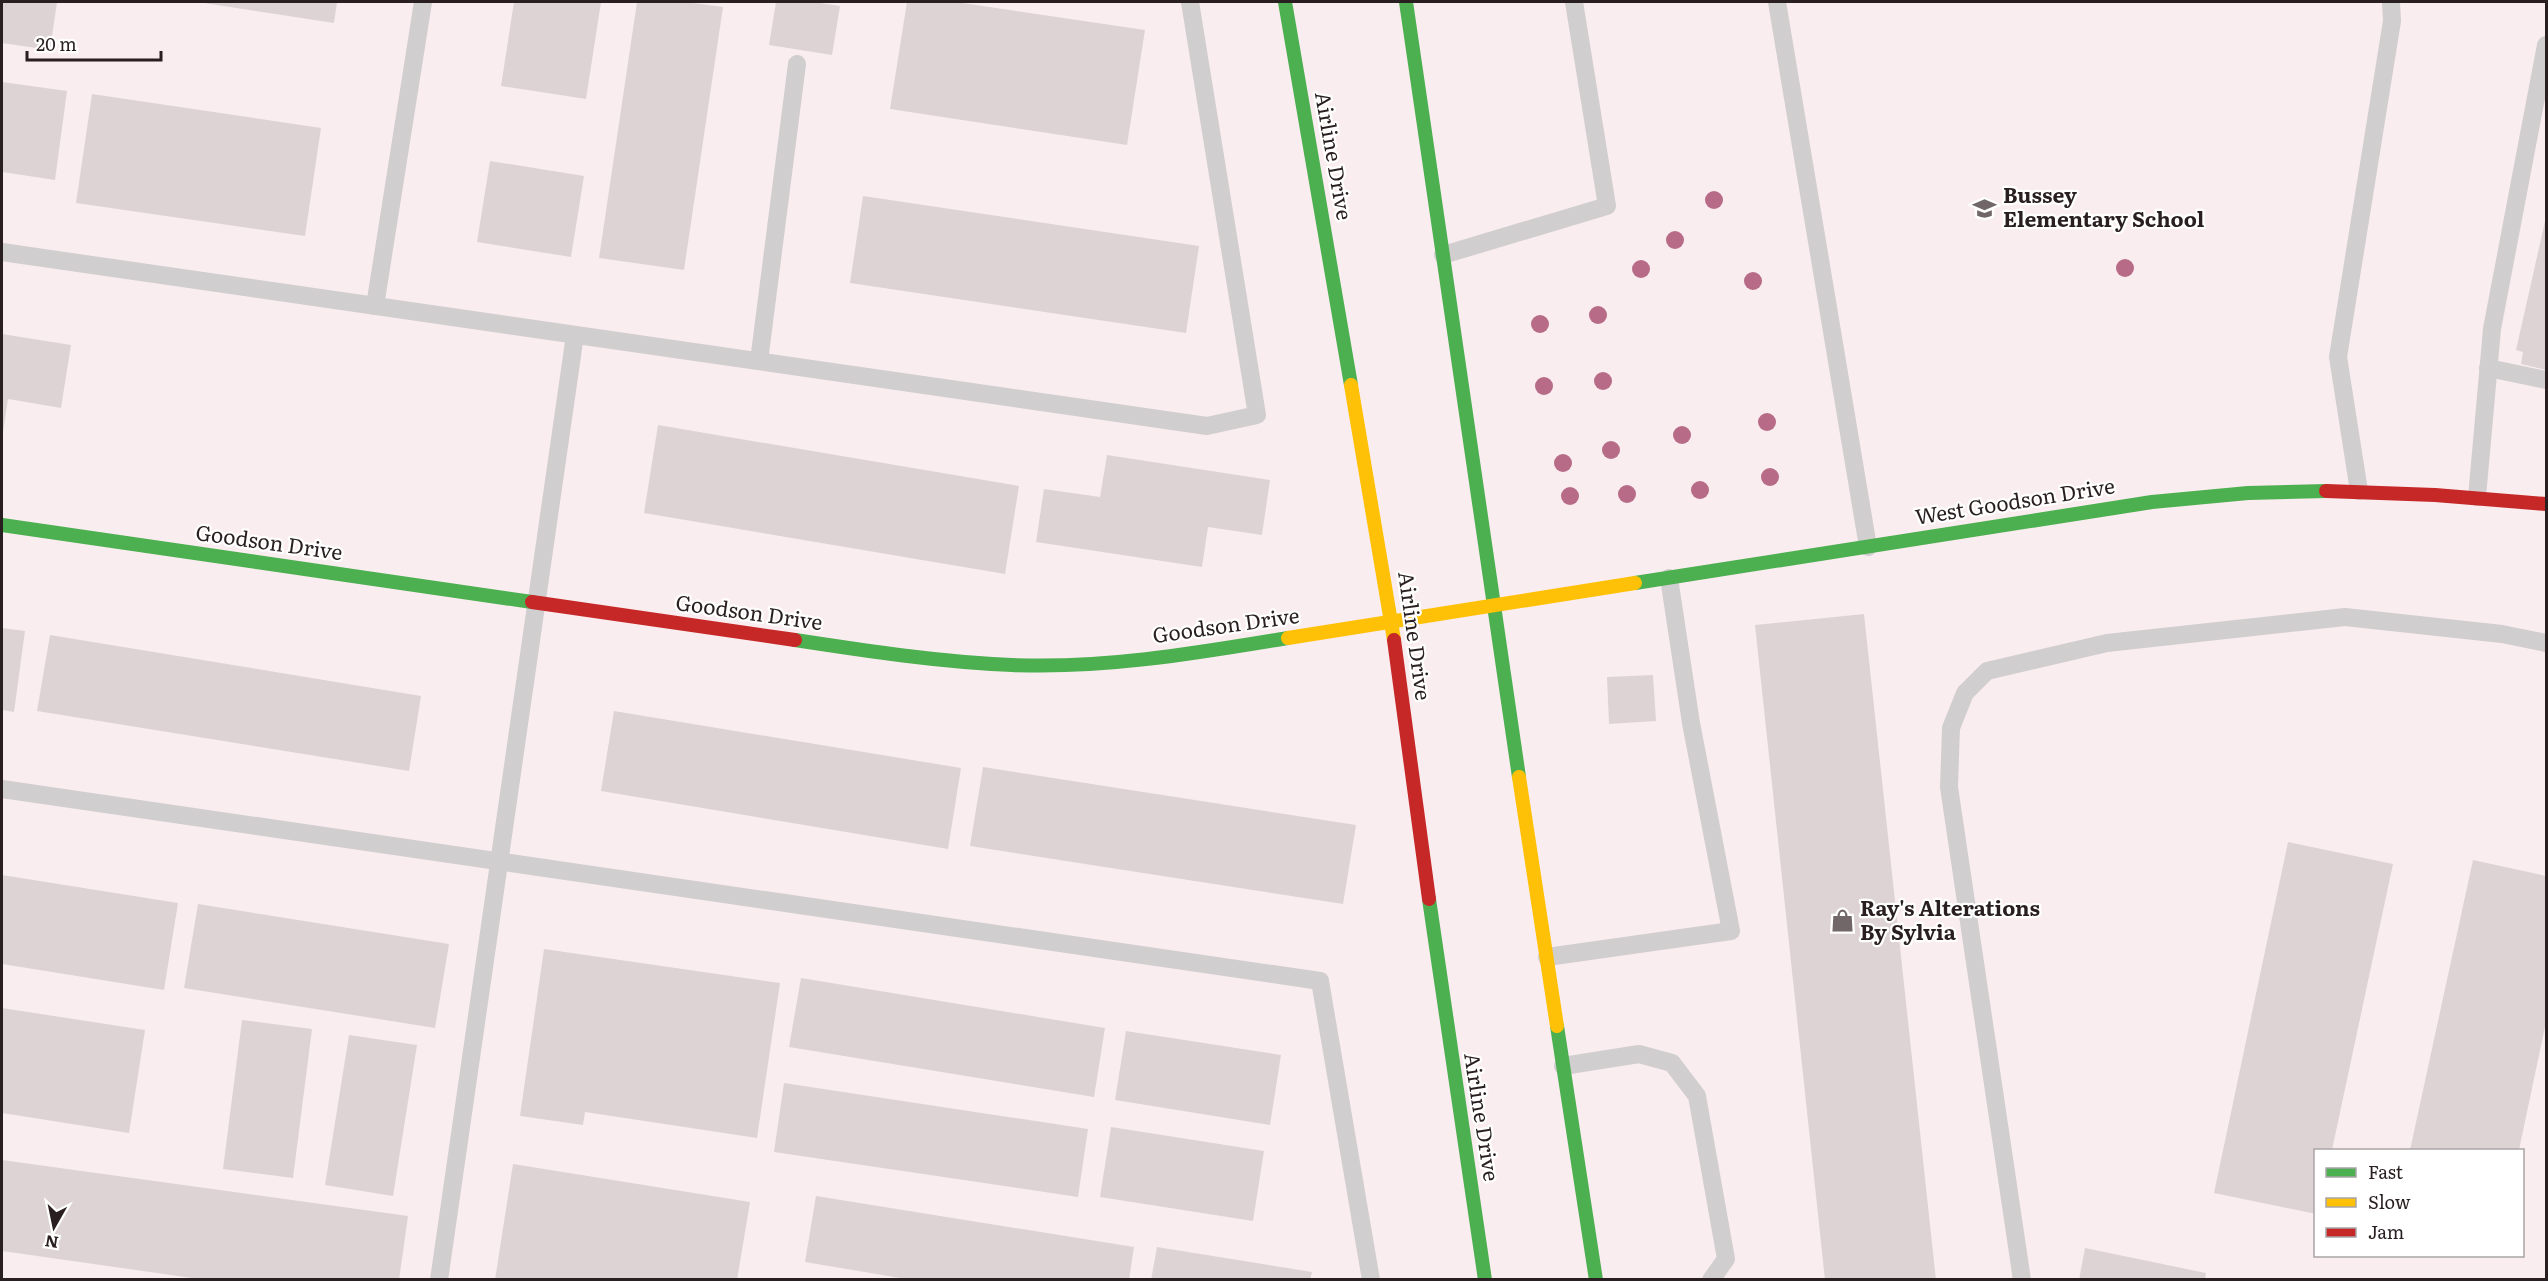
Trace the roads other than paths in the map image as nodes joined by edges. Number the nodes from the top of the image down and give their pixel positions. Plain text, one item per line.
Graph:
1 (423, 2) edge
2 (1190, 2) edge
3 (1286, 2) edge
4 (1406, 2) edge
5 (1574, 2) edge
6 (1777, 2) edge
7 (2391, 2) edge
8 (2547, 45) edge
9 (797, 64) dead end
10 (2, 252) edge
11 (1443, 255) junction
12 (375, 306) junction
13 (575, 334) junction
14 (759, 361) junction
15 (2488, 368) junction
16 (2547, 380) edge
17 (2359, 491) junction
18 (2477, 497) junction
19 (2547, 504) edge
20 (2, 525) edge
21 (1868, 547) junction
22 (1669, 578) junction
23 (537, 603) junction
24 (1493, 606) junction
25 (1392, 622) junction
26 (2547, 643) edge
27 (2, 789) edge
28 (500, 862) junction
29 (1547, 957) junction
30 (1563, 1066) junction
31 (439, 1280) edge
32 (1371, 1280) edge
33 (1485, 1280) edge
34 (1596, 1280) edge
35 (1712, 1280) edge
36 (2022, 1280) edge

1 - 12 lane
2 - 14 lane
3 - 25 main road, Airline Drive
4 - 11 main road
5 - 11 lane
6 - 21 lane
7 - 17 lane
8 - 15 lane
9 - 14 lane
10 - 12 lane
11 - 24 main road
12 - 13 lane
13 - 14 lane
13 - 23 lane
15 - 16 lane
15 - 18 lane
17 - 18 main road, West Goodson Drive
17 - 21 main road, West Goodson Drive
18 - 19 main road, West Goodson Drive
20 - 23 main road, Goodson Drive
21 - 22 main road, West Goodson Drive
22 - 24 main road, West Goodson Drive
22 - 29 lane
23 - 25 main road, Goodson Drive
23 - 28 lane
24 - 25 main road, Goodson Drive
24 - 29 main road
25 - 33 main road, Airline Drive
26 - 36 lane
27 - 28 lane
28 - 31 lane
28 - 32 lane
29 - 30 main road
30 - 34 main road
30 - 35 lane

